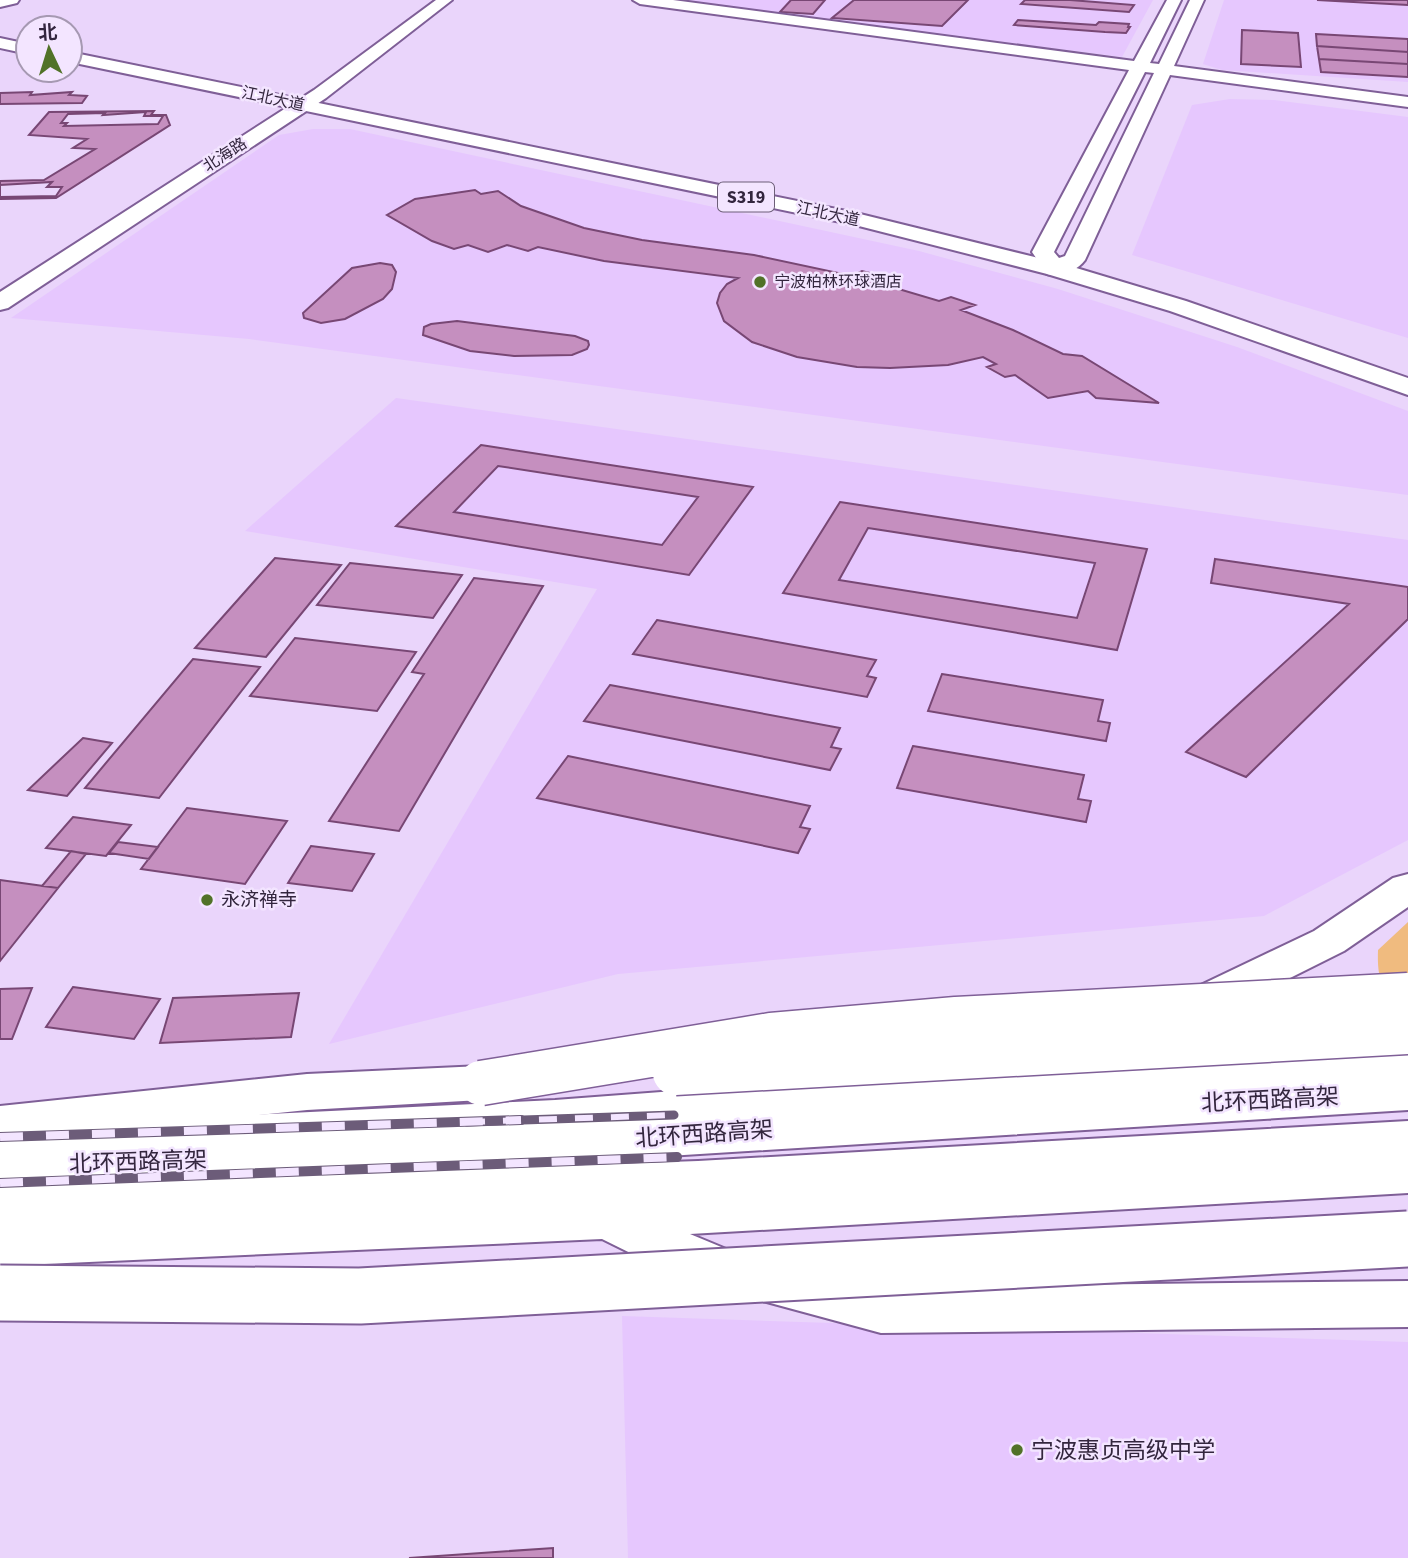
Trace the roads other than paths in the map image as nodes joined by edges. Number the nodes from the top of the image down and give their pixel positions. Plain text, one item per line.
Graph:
1 (12, 0) edge
2 (420, 0) edge
3 (445, 0) edge
4 (640, 0) edge
5 (1174, 0) edge
6 (1197, 0) edge
7 (0, 3) edge
8 (84, 46) edge
9 (84, 59) edge
10 (1139, 66) junction
11 (1164, 69) junction
12 (298, 97) junction
13 (1408, 102) edge
14 (254, 115) dead end
15 (1043, 252) junction
16 (1065, 265) junction
17 (0, 303) edge
18 (1401, 363) edge
19 (1408, 387) edge
20 (1408, 887) edge
21 (1408, 995) edge
22 (1408, 1032) edge
23 (1408, 1058) edge
24 (1045, 1080) junction
25 (481, 1083) junction
26 (1408, 1092) edge
27 (0, 1124) edge
28 (1408, 1140) edge
29 (0, 1142) edge
30 (0, 1168) edge
31 (1408, 1173) edge
32 (0, 1208) edge
33 (608, 1218) junction
34 (1408, 1239) edge
35 (0, 1245) edge
36 (0, 1293) edge
37 (1408, 1304) edge

1 - 7 main road
2 - 12 main road, 北海路
3 - 12 main road, 北海路
4 - 10 main road
5 - 10 main road
6 - 11 main road
8 - 12 main road, 江北大道 / S319
9 - 12 main road, 江北大道 / S319
10 - 11 main road
10 - 15 main road
11 - 13 main road
11 - 16 main road
12 - 14 main road, 北海路
12 - 15 main road, 江北大道 / S319
12 - 16 main road, 江北大道 / S319
12 - 17 main road, 北海路
15 - 16 main road, 江北大道 / S319
16 - 18 main road, 江北大道 / S319
16 - 19 main road, 江北大道 / S319
20 - 24 main road
21 - 25 main road, bridge
22 - 25 main road, bridge
23 - 24 main road
24 - 29 main road
25 - 27 main road
26 - 30 main road, 北环西路高架
28 - 32 main road, 北环西路高架
31 - 33 main road
33 - 35 main road
33 - 37 main road
34 - 36 main road, bridge

